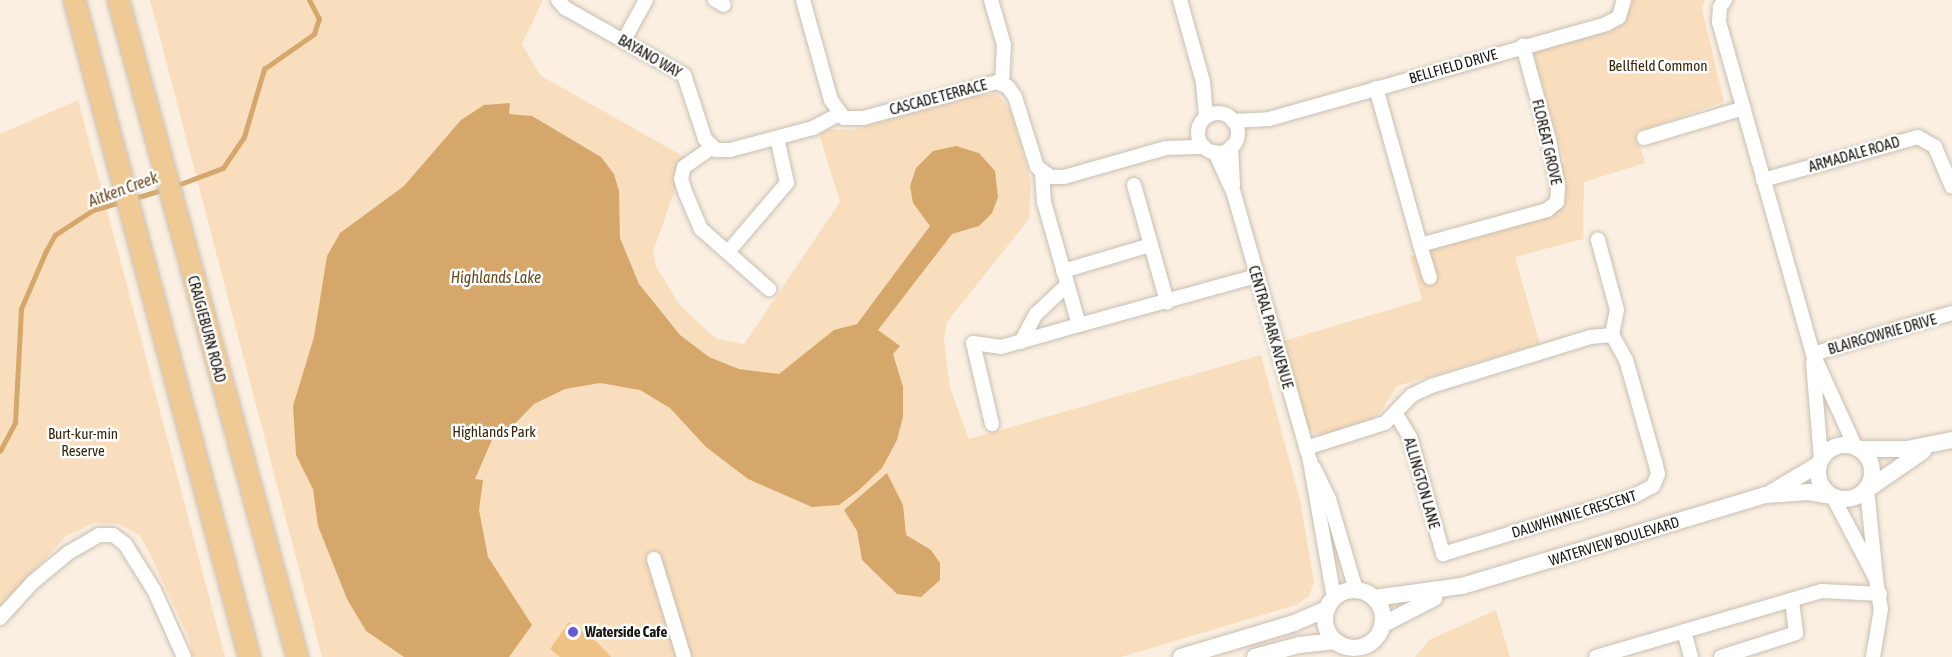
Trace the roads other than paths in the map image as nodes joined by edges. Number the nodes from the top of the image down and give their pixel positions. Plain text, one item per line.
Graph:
1 (74, 0) edge
2 (118, 0) edge
3 (558, 0) edge
4 (646, 0) edge
5 (803, 0) edge
6 (991, 0) edge
7 (1180, 0) edge
8 (1624, 0) edge
9 (1725, 0) edge
10 (624, 40) junction
11 (1522, 46) junction
12 (1203, 82) junction
13 (1002, 84) junction
14 (1376, 88) junction
15 (1743, 108) junction
16 (839, 114) junction
17 (1206, 117) junction
18 (1228, 117) junction
19 (1269, 119) junction
20 (1198, 129) junction
21 (777, 138) junction
22 (1644, 138) dead end
23 (1234, 141) junction
24 (711, 148) junction
25 (1166, 148) junction
26 (1209, 149) junction
27 (1042, 172) junction
28 (1763, 180) junction
29 (1134, 185) dead end
30 (1952, 187) edge
31 (1233, 194) junction
32 (1598, 240) dead end
33 (1151, 245) junction
34 (1420, 245) junction
35 (728, 252) junction
36 (1063, 271) junction
37 (1257, 276) junction
38 (1430, 278) dead end
39 (1068, 285) junction
40 (770, 289) dead end
41 (1167, 302) junction
42 (1952, 313) edge
43 (1079, 325) junction
44 (1612, 335) junction
45 (1021, 342) junction
46 (1813, 354) junction
47 (1396, 414) junction
48 (992, 424) dead end
49 (1945, 442) edge
50 (1857, 447) junction
51 (1308, 454) junction
52 (1820, 462) junction
53 (1867, 489) junction
54 (1766, 495) junction
55 (1832, 496) junction
56 (1873, 533) junction
57 (1854, 537) junction
58 (1443, 554) joint
59 (654, 560) dead end
60 (1876, 579) junction
61 (1462, 586) junction
62 (1356, 590) junction
63 (1880, 594) junction
64 (1374, 598) junction
65 (1792, 600) junction
66 (1330, 603) junction
67 (0, 618) edge
68 (1684, 631) junction
69 (1378, 632) junction
70 (1346, 648) edge
71 (184, 657) edge
72 (249, 657) edge
73 (297, 657) edge
74 (684, 657) edge
75 (1181, 657) edge
76 (1255, 657) edge
77 (1377, 657) edge
78 (1596, 657) edge
79 (1691, 657) edge
80 (1721, 657) edge
81 (1873, 657) edge

1 - 72 main road
2 - 73 main road, CRAIGIEBURN ROAD
3 - 10 street, BAYANO WAY
4 - 10 street
5 - 16 street
6 - 13 street
7 - 12 street
8 - 11 street, BELLFIELD DRIVE
9 - 15 street
10 - 24 street, BAYANO WAY
11 - 14 street, BELLFIELD DRIVE
11 - 34 street, FLOREAT GROVE
12 - 17 street
12 - 18 street
13 - 16 street, CASCADE TERRACE
13 - 27 street, CASCADE TERRACE
14 - 19 street, BELLFIELD DRIVE
14 - 34 street
15 - 22 street
15 - 28 street
16 - 21 street
17 - 18 street, BELLFIELD DRIVE
17 - 20 street
18 - 19 street, BELLFIELD DRIVE
18 - 23 street, CENTRAL PARK AVENUE
19 - 23 street, BELLFIELD DRIVE
20 - 25 street
20 - 26 street, CENTRAL PARK AVENUE
21 - 24 street
21 - 35 street
23 - 26 street, BELLFIELD DRIVE
23 - 31 street, CENTRAL PARK AVENUE
24 - 35 street
25 - 26 street
25 - 27 street
26 - 31 street, CENTRAL PARK AVENUE
27 - 36 street
28 - 30 street, ARMADALE ROAD
28 - 46 street
29 - 33 street
31 - 37 street, CENTRAL PARK AVENUE
32 - 44 street
33 - 36 street
33 - 41 street
34 - 38 street
35 - 40 street
36 - 39 street
37 - 41 street
37 - 51 street, CENTRAL PARK AVENUE
39 - 43 street
39 - 45 street
41 - 43 street
42 - 46 street, BLAIRGOWRIE DRIVE
43 - 45 street
44 - 47 street
44 - 58 street, DALWHINNIE CRESCENT
45 - 48 street
46 - 50 street
46 - 52 street
47 - 51 street
47 - 58 street, ALLINGTON LANE
49 - 50 street
49 - 53 street
50 - 52 street
50 - 53 street
51 - 62 street, CENTRAL PARK AVENUE
51 - 66 street, CENTRAL PARK AVENUE
52 - 54 street, WATERVIEW BOULEVARD
52 - 55 street
53 - 55 street
53 - 56 street
54 - 55 street, WATERVIEW BOULEVARD
54 - 61 street, WATERVIEW BOULEVARD
55 - 57 street
56 - 57 street
56 - 60 street
57 - 60 street
59 - 74 street
60 - 63 street
61 - 64 street, WATERVIEW BOULEVARD
61 - 69 street, WATERVIEW BOULEVARD
62 - 64 street
62 - 66 street
63 - 65 street
63 - 81 street
64 - 69 street
65 - 68 street
65 - 80 street
66 - 70 street
66 - 75 street
67 - 71 street
68 - 78 street
68 - 79 street
69 - 70 street
69 - 77 street
70 - 76 street

